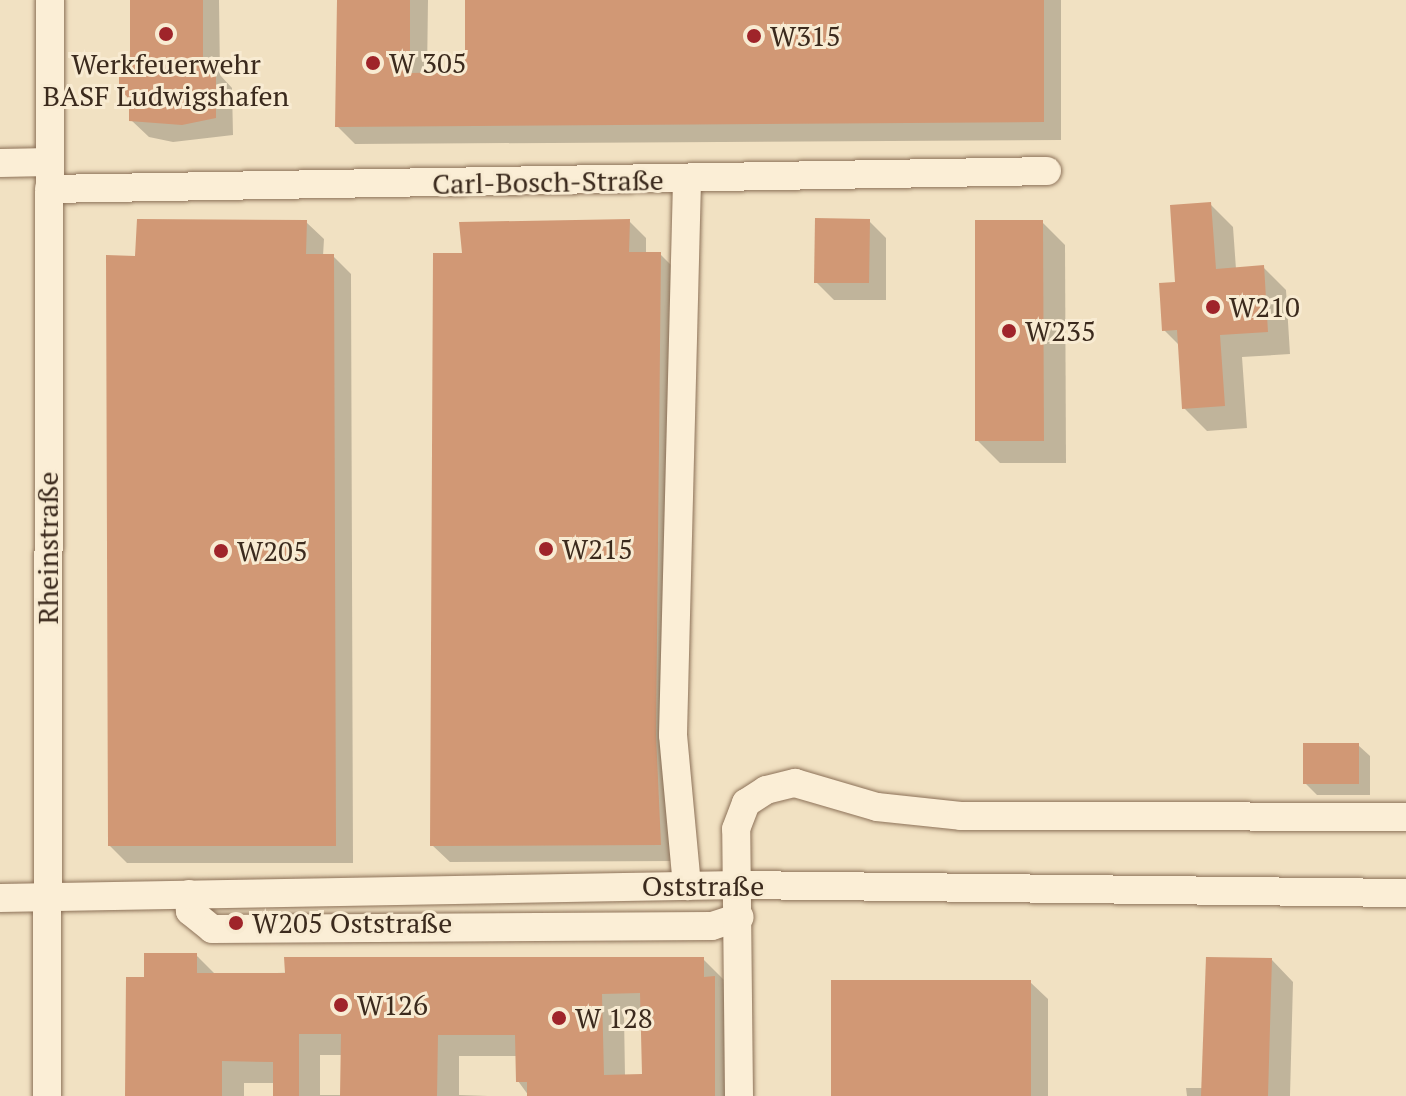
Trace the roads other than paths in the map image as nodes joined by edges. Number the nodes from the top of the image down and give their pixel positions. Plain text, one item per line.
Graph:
1 (50, 0) edge
2 (0, 163) edge
3 (1047, 171) dead end
4 (49, 175) junction
5 (687, 181) junction
6 (1406, 817) edge
7 (739, 885) junction
8 (687, 886) junction
9 (1406, 893) edge
10 (189, 894) junction
11 (46, 897) junction
12 (0, 898) edge
13 (740, 917) junction
14 (47, 1096) edge
15 (739, 1096) edge

1 - 4 street, Rheinstraße
2 - 4 street, Carl-Bosch-Straße
3 - 5 street, Carl-Bosch-Straße
4 - 5 street, Carl-Bosch-Straße
4 - 11 street, Rheinstraße
5 - 8 street
6 - 7 street
7 - 8 street, Oststraße
7 - 9 street, Oststraße
7 - 13 street
8 - 10 street, Oststraße
10 - 11 street, Oststraße
10 - 13 street
11 - 12 street, Oststraße
11 - 14 street, Rheinstraße
13 - 15 street

